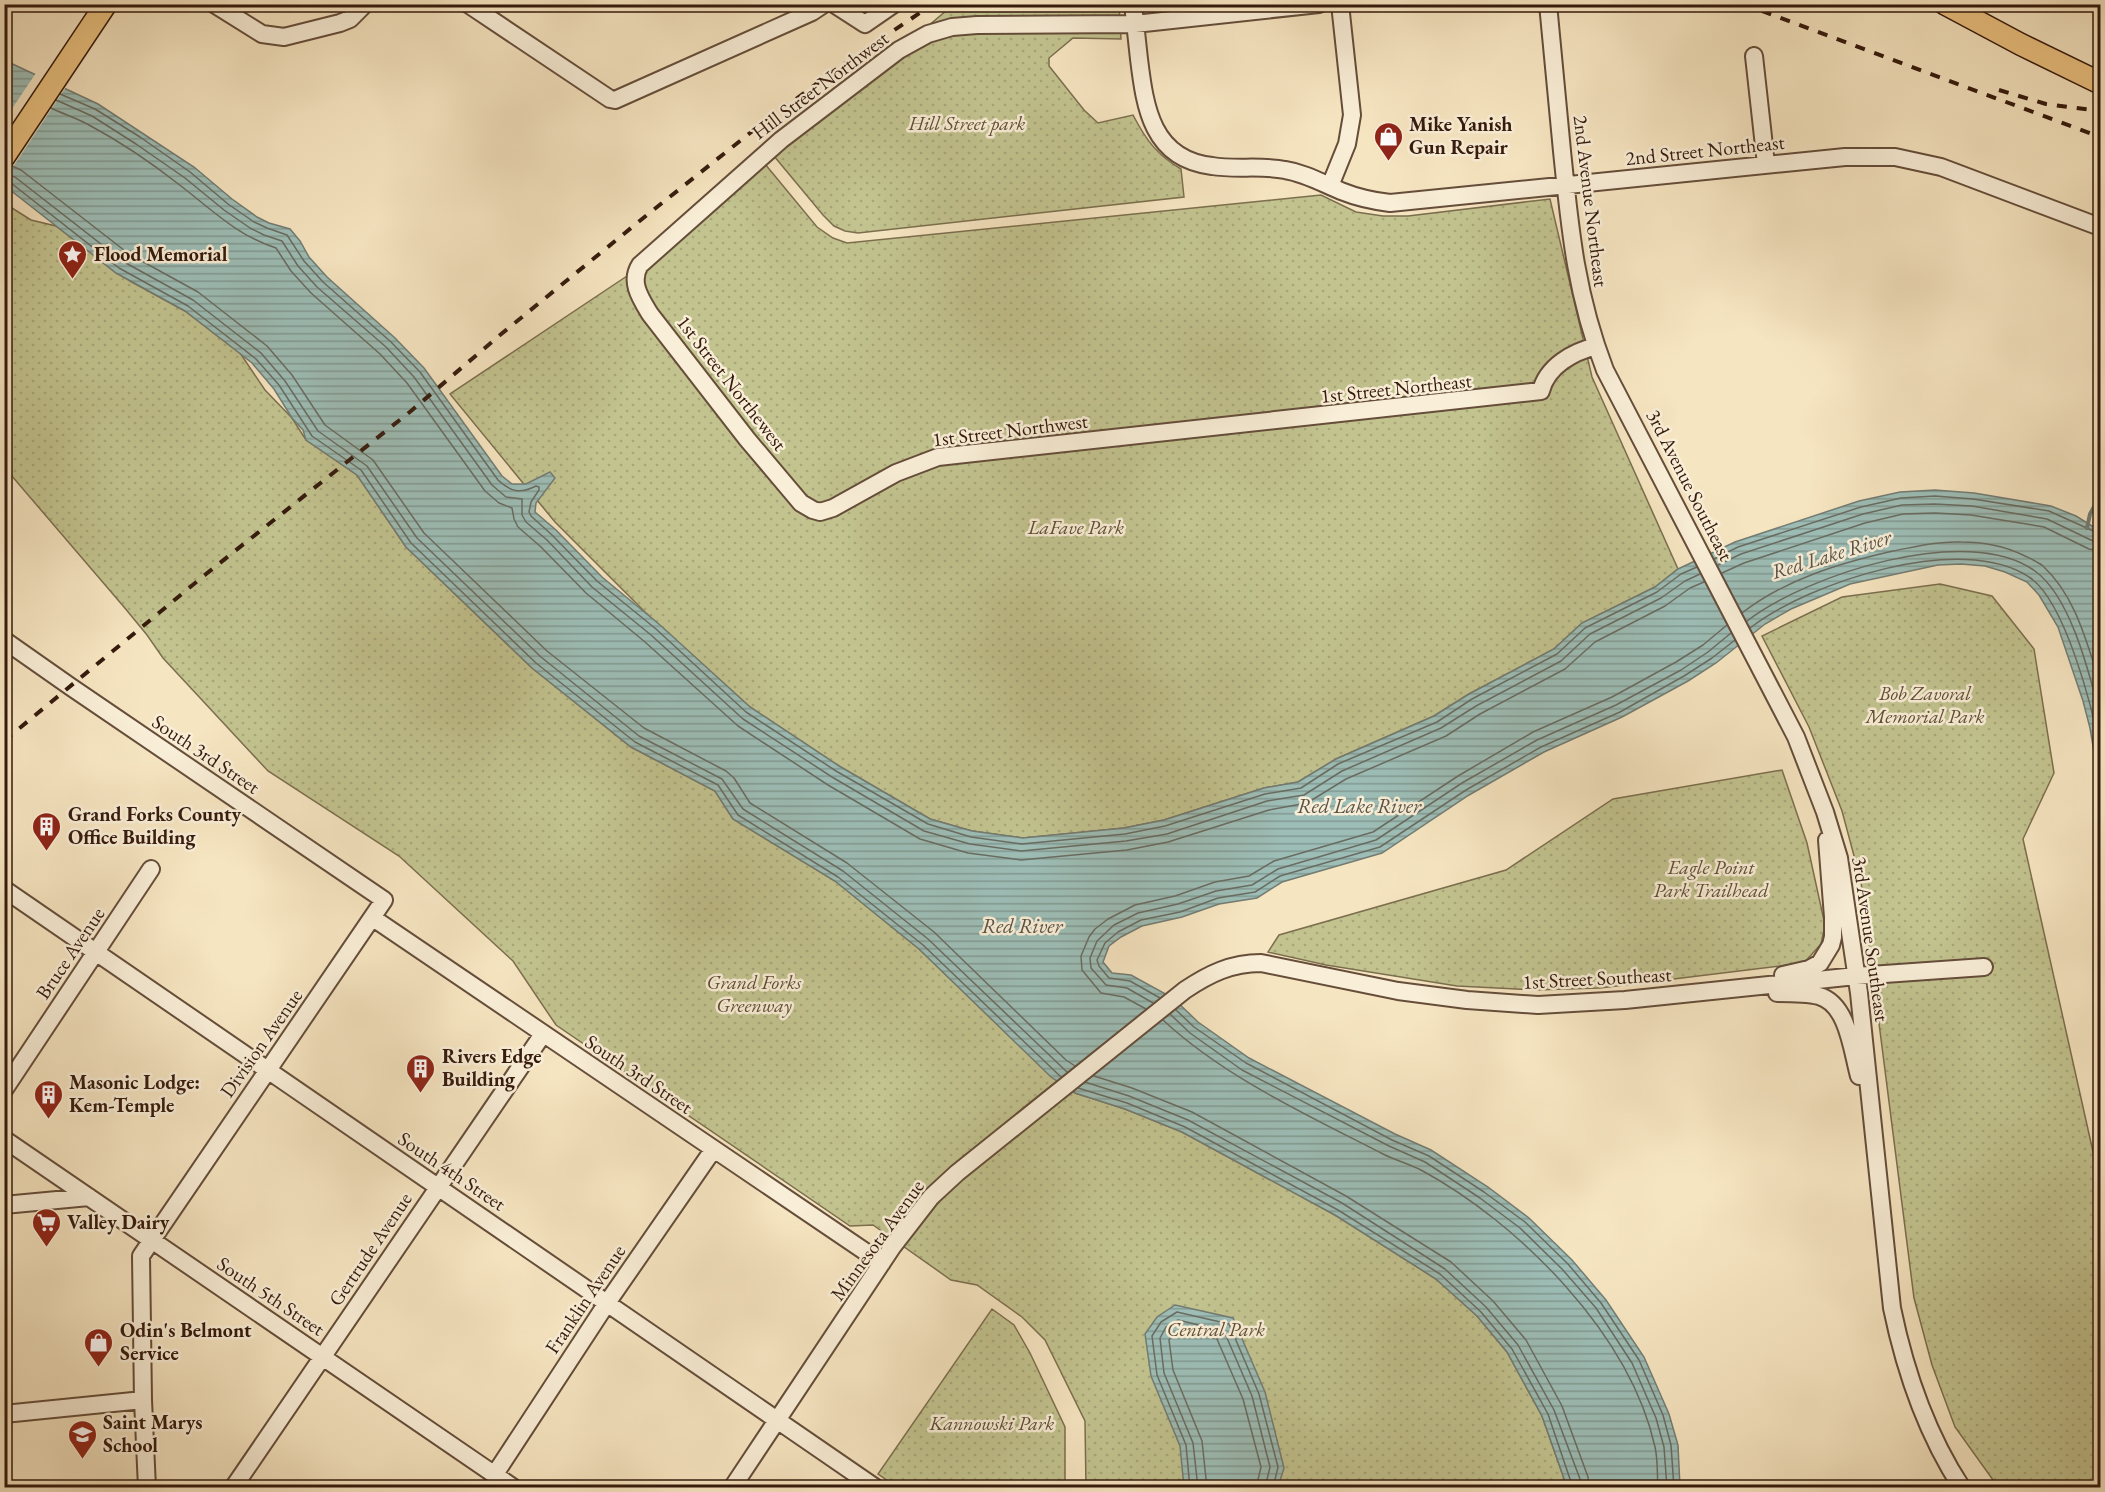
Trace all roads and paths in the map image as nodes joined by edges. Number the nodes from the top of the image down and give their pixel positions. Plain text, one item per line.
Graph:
1 (106, 4) edge
2 (214, 4) edge
3 (365, 4) edge
4 (468, 4) edge
5 (824, 4) edge
6 (834, 4) edge
7 (894, 4) edge
8 (1133, 4) edge
9 (1319, 4) edge
10 (1340, 4) edge
11 (1548, 4) edge
12 (1945, 4) edge
13 (1135, 24) junction
14 (1754, 56) dead end
15 (2100, 83) edge
16 (4, 157) edge
17 (1766, 164) junction
18 (1330, 186) junction
19 (1566, 186) junction
20 (2100, 227) edge
21 (640, 265) joint
22 (1596, 346) junction
23 (1619, 395) joint
24 (1180, 432) joint
25 (820, 512) joint
26 (4, 640) edge
27 (151, 869) dead end
28 (1836, 876) junction
29 (4, 889) edge
30 (384, 900) joint
31 (373, 918) junction
32 (96, 952) junction
33 (1984, 967) dead end
34 (1856, 976) junction
35 (1185, 990) joint
36 (1719, 990) junction
37 (543, 1034) junction
38 (267, 1071) junction
39 (4, 1090) edge
40 (1873, 1132) junction
41 (4, 1139) edge
42 (713, 1150) junction
43 (438, 1186) junction
44 (89, 1197) junction
45 (4, 1205) edge
46 (152, 1240) junction
47 (882, 1263) junction
48 (607, 1303) junction
49 (323, 1357) junction
50 (143, 1400) junction
51 (4, 1414) edge
52 (779, 1419) junction
53 (495, 1474) junction
54 (150, 1486) edge
55 (233, 1488) edge
56 (514, 1488) edge
57 (732, 1488) edge
58 (876, 1488) edge
59 (1962, 1488) edge

1 - 16 main road
2 - 3 street
4 - 5 street
6 - 7 street
8 - 13 street
9 - 13 street, Hill Street Northwest
10 - 18 street
11 - 19 street, 2nd Avenue Northeast
12 - 15 main road
13 - 18 street, 2nd Street Northeast
13 - 21 street, Hill Street Northwest
14 - 17 street
17 - 19 street, 2nd Street Northeast
17 - 20 street, 2nd Street Northeast
18 - 19 street, 2nd Street Northeast
19 - 22 street, 2nd Avenue Northeast
21 - 25 street, 1st Street Northewest
22 - 23 street, 2nd Avenue Northeast
22 - 24 street, 1st Street Northeast
23 - 28 street, 3rd Avenue Southeast
24 - 25 street, 1st Street Northwest
26 - 30 street, South 3rd Street
27 - 32 street, Bruce Avenue
28 - 34 street, 3rd Avenue Southeast
28 - 36 street
29 - 32 street, South 4th Street
30 - 31 street, Division Avenue
31 - 37 street, South 3rd Street
31 - 38 street, Division Avenue
32 - 38 street, South 4th Street
32 - 39 street, Bruce Avenue
33 - 34 street, 1st Street Southeast
34 - 36 street, 1st Street Southeast
34 - 40 street, 3rd Avenue Southeast
35 - 36 street, 1st Street Southeast
35 - 47 street, Minnesota Avenue
36 - 40 street
37 - 42 street, South 3rd Street
37 - 43 street, Gertrude Avenue
38 - 43 street, South 4th Street
38 - 46 street, Division Avenue
40 - 59 street, 3rd Avenue Southeast
41 - 44 street, South 5th Street
42 - 47 street, South 3rd Street
42 - 48 street, Franklin Avenue
43 - 48 street, South 4th Street
43 - 49 street, Gertrude Avenue
44 - 45 street
44 - 46 street, South 5th Street
46 - 49 street, South 5th Street
46 - 50 street, Division Avenue
47 - 52 street, Minnesota Avenue
48 - 52 street, South 4th Street
48 - 53 street, Franklin Avenue
49 - 53 street, South 5th Street
49 - 55 street, Gertrude Avenue
50 - 51 street
50 - 54 street, Division Avenue
52 - 57 street, Minnesota Avenue
52 - 58 street, South 4th Street
53 - 56 street, South 5th Street

